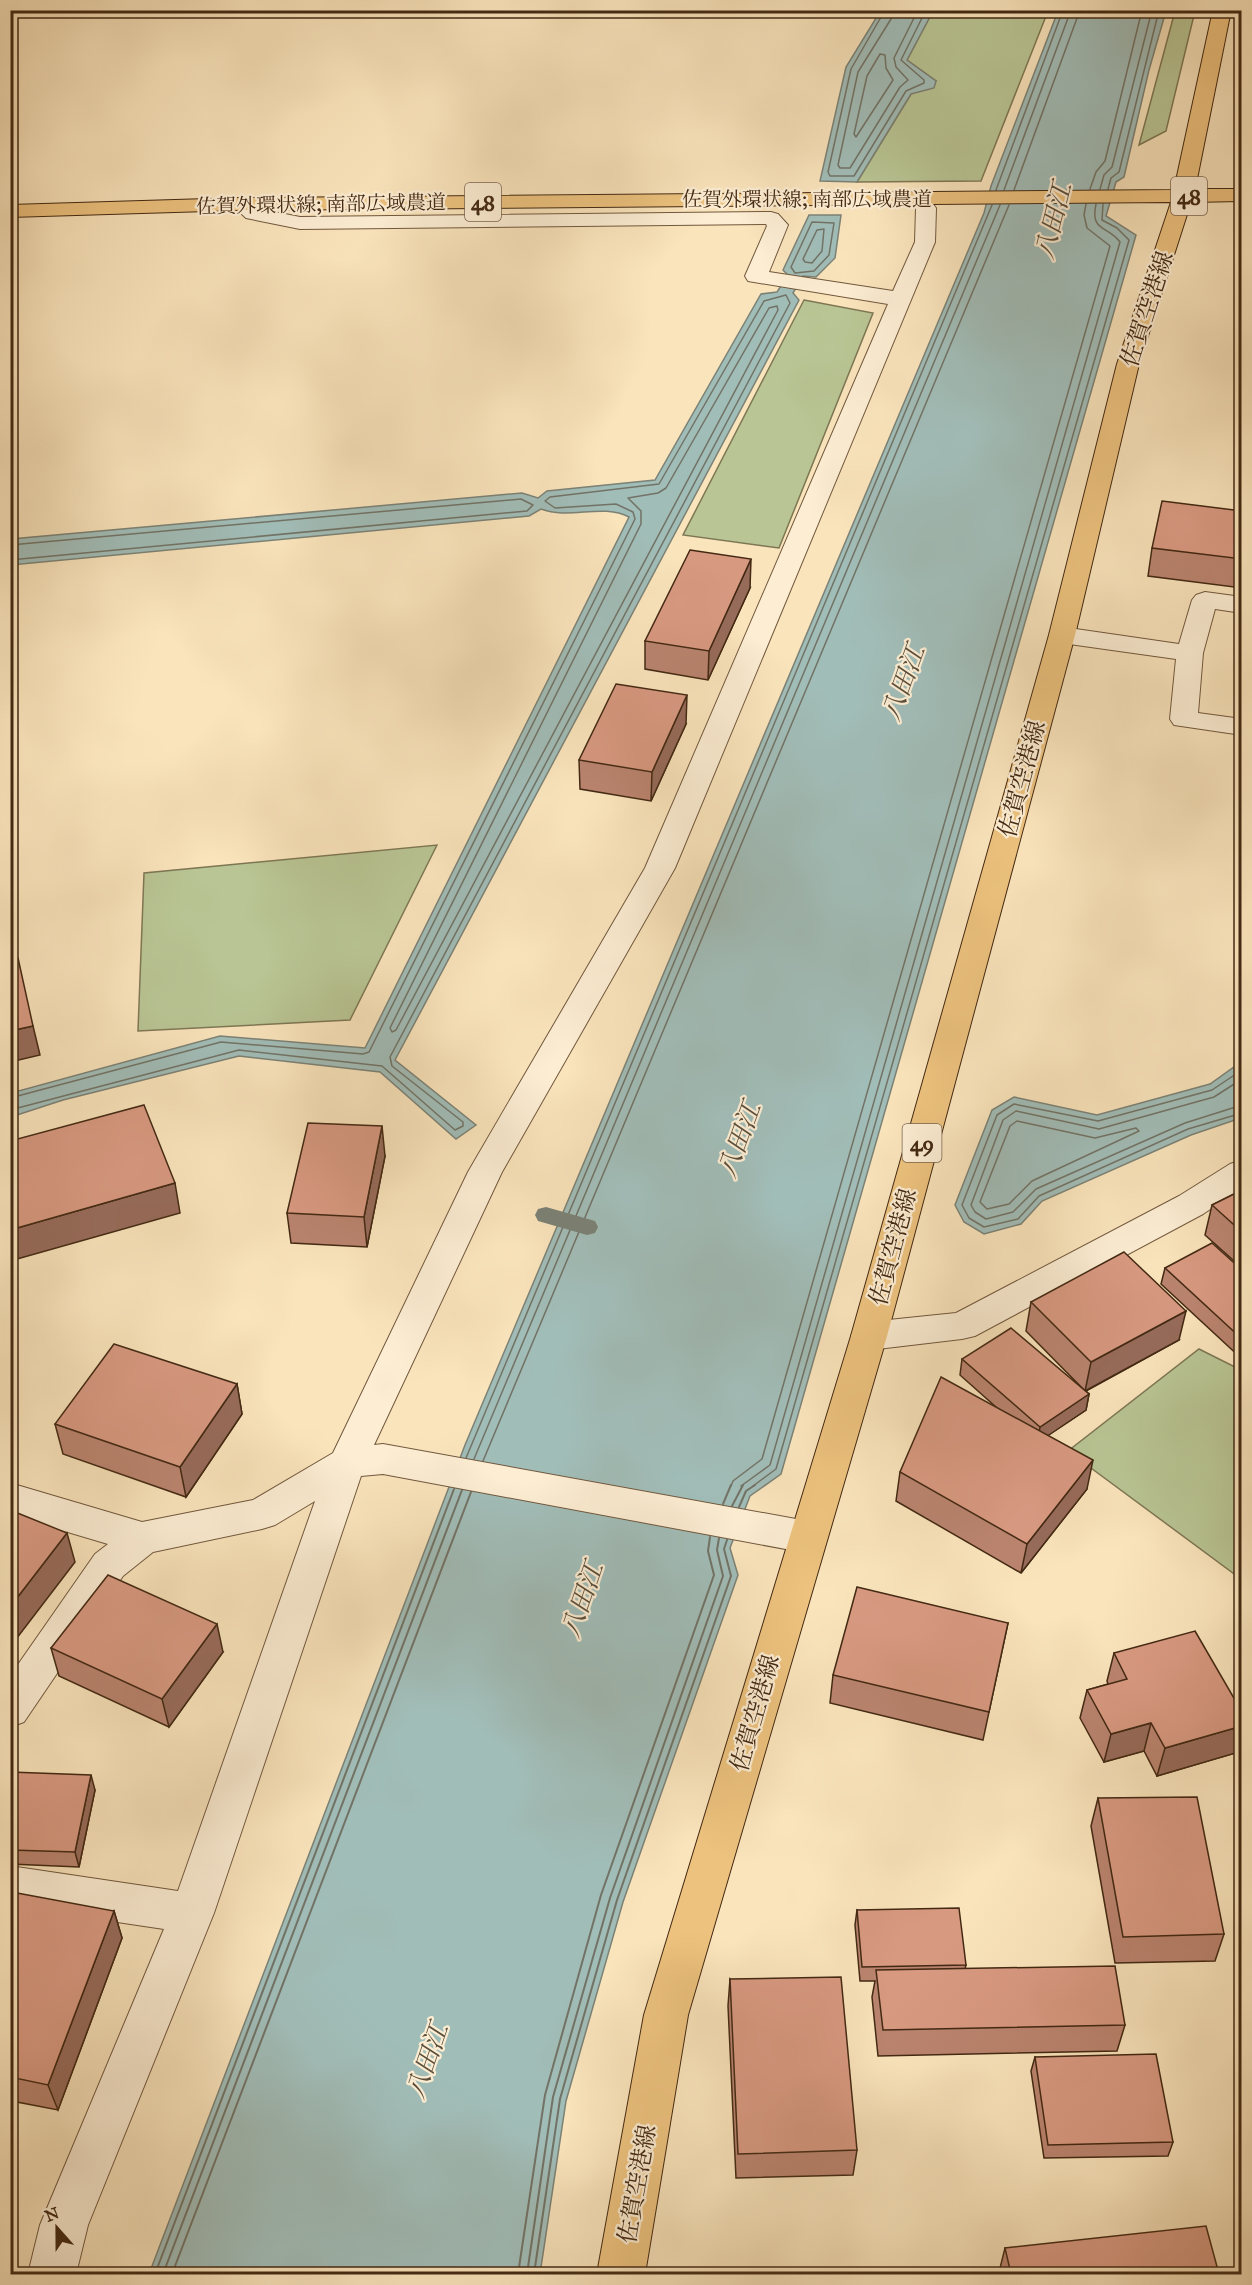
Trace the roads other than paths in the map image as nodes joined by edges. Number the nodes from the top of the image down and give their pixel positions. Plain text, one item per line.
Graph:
1 (1222, 10) edge
2 (1242, 195) edge
3 (1183, 196) junction
4 (241, 204) junction
5 (927, 208) dead end
6 (10, 211) edge
7 (900, 299) junction
8 (1242, 605) edge
9 (1062, 635) junction
10 (1190, 653) junction
11 (1242, 728) edge
12 (1242, 1172) edge
13 (869, 1336) junction
14 (365, 1461) junction
15 (10, 1498) edge
16 (795, 1533) junction
17 (142, 1538) junction
18 (10, 1710) edge
19 (10, 1886) edge
20 (192, 1913) junction
21 (52, 2274) edge
22 (621, 2274) edge

1 - 3 main road, 佐賀空港線 / 49
2 - 3 main road, 48
3 - 4 main road, 佐賀外環状線; 南部広域農道 / 48
3 - 9 main road, 佐賀空港線 / 49
4 - 6 main road, 佐賀外環状線; 南部広域農道 / 48
4 - 7 street
5 - 7 street
7 - 14 street
8 - 10 street
9 - 10 street
9 - 13 main road, 佐賀空港線 / 49
10 - 11 street
12 - 13 street
13 - 16 main road, 佐賀空港線 / 49
14 - 16 street
14 - 17 street
14 - 20 street
15 - 17 street
16 - 22 main road, 佐賀空港線 / 49
17 - 18 street
19 - 20 street
20 - 21 street

